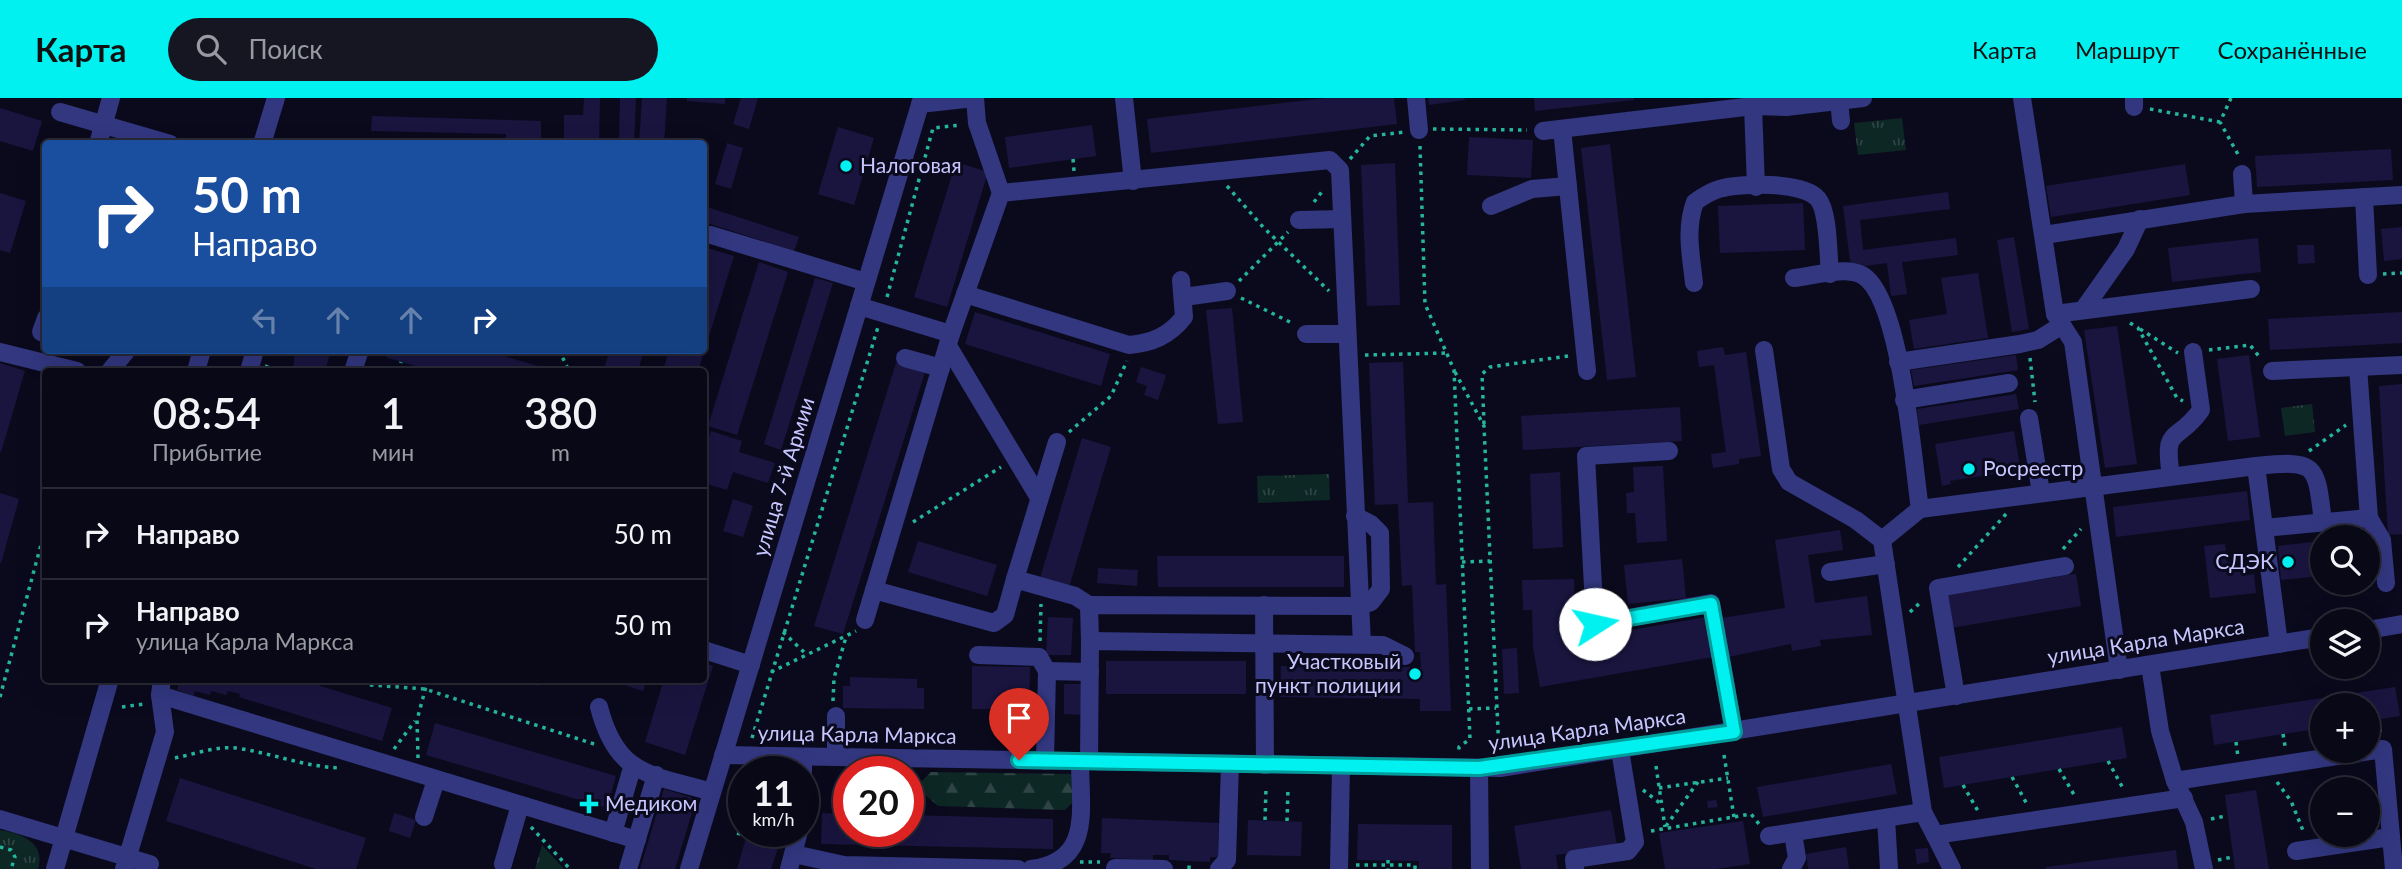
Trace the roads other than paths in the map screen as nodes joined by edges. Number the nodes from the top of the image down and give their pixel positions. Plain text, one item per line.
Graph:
1 (111, 98) edge
2 (276, 98) edge
3 (974, 98) edge
4 (1124, 98) edge
5 (1416, 98) edge
6 (1863, 98) edge
7 (2022, 98) edge
8 (1839, 100) junction
9 (921, 101) edge
10 (1753, 106) junction
11 (60, 112) dead end
12 (1842, 121) dead end
13 (104, 125) junction
14 (1419, 137) road end
15 (99, 140) edge
16 (156, 140) edge
17 (263, 140) edge
18 (2242, 174) road end
19 (1133, 181) junction
20 (1568, 186) junction
21 (1756, 187) junction
22 (1001, 193) junction
23 (2402, 195) edge
24 (2364, 197) junction
25 (2244, 204) junction
26 (1491, 206) dead end
27 (1342, 219) junction
28 (2140, 219) junction
29 (1299, 220) dead end
30 (710, 235) dead end
31 (2044, 235) junction
32 (1830, 274) junction
33 (2368, 275) dead end
34 (1794, 278) dead end
35 (866, 282) junction
36 (1694, 282) dead end
37 (2251, 289) dead end
38 (1227, 291) road end
39 (965, 294) junction
40 (859, 306) junction
41 (2083, 310) junction
42 (2059, 320) junction
43 (1307, 334) road end
44 (1347, 334) junction
45 (949, 340) junction
46 (1765, 350) dead end
47 (0, 352) edge
48 (124, 354) edge
49 (905, 358) dead end
50 (2194, 358) road end
51 (1586, 362) road end
52 (1898, 362) junction
53 (2402, 365) edge
54 (2358, 367) junction
55 (65, 368) edge
56 (112, 368) edge
57 (941, 368) junction
58 (2272, 371) road end
59 (2010, 383) dead end
60 (1904, 400) junction
61 (2029, 418) road end
62 (1057, 442) road end
63 (1669, 451) dead end
64 (2256, 466) junction
65 (2171, 476) junction
66 (2092, 486) junction
67 (2041, 493) junction
68 (1038, 496) junction
69 (1920, 509) junction
70 (2369, 518) junction
71 (2323, 522) junction
72 (2264, 528) junction
73 (1882, 540) junction
74 (1886, 564) junction
75 (2065, 566) dead end
76 (1830, 572) dead end
77 (1014, 579) junction
78 (2386, 583) dead end
79 (874, 590) junction
80 (1089, 605) junction
81 (1264, 606) junction
82 (1360, 606) junction
83 (864, 624) road end
84 (2402, 624) edge
85 (2380, 628) edge
86 (2310, 639) edge
87 (1090, 641) junction
88 (1265, 644) junction
89 (1362, 644) junction
90 (2278, 644) junction
91 (707, 651) edge
92 (978, 655) dead end
93 (1405, 656) dead end
94 (1043, 664) junction
95 (751, 665) junction
96 (2150, 665) junction
97 (2119, 670) junction
98 (1090, 671) junction
99 (109, 683) edge
100 (161, 692) edge
101 (1956, 696) junction
102 (1906, 704) junction
103 (599, 707) dead end
104 (836, 716) road end
105 (1734, 732) junction
106 (1620, 750) junction
107 (723, 755) junction
108 (803, 756) edge
109 (836, 756) edge
110 (924, 759) edge
111 (1045, 761) junction
112 (1084, 761) junction
113 (1230, 764) junction
114 (1265, 765) junction
115 (1340, 766) junction
116 (632, 768) junction
117 (1479, 768) junction
118 (656, 775) junction
119 (427, 777) junction
120 (2175, 781) junction
121 (712, 792) junction
122 (2184, 798) junction
123 (519, 809) junction
124 (1923, 812) junction
125 (424, 817) dead end
126 (1886, 818) junction
127 (0, 819) edge
128 (613, 833) junction
129 (1793, 833) junction
130 (1935, 835) junction
131 (1769, 836) road end
132 (2391, 837) junction
133 (65, 838) junction
134 (637, 840) junction
135 (2302, 850) road end
136 (793, 858) edge
137 (126, 863) edge
138 (150, 864) dead end
139 (503, 864) dead end
140 (890, 867) edge
141 (1115, 867) edge
142 (1340, 867) edge
143 (55, 869) edge
144 (628, 869) edge
145 (689, 869) edge
146 (1018, 869) edge
147 (1031, 869) edge
148 (1139, 869) edge
149 (1164, 869) edge
150 (1219, 869) edge
151 (1480, 869) edge
152 (1576, 869) edge
153 (1791, 869) edge
154 (1889, 869) edge
155 (1952, 869) edge
156 (2204, 869) edge
157 (2394, 869) edge

1 - 13 street
2 - 17 street
3 - 9 street
3 - 22 street
4 - 19 street
5 - 14 street
6 - 8 street
7 - 31 street
8 - 10 street
8 - 12 street
9 - 35 street, улица 7-й Армии
10 - 20 street
10 - 21 street
11 - 13 street
13 - 15 street
13 - 16 street
18 - 25 street
19 - 22 street
19 - 27 street
20 - 26 street
20 - 51 street
21 - 32 street
21 - 36 street
22 - 39 street
23 - 24 street
24 - 25 street
24 - 33 street
25 - 28 street
27 - 29 street
27 - 44 street
28 - 31 street
28 - 41 street
30 - 35 street
31 - 42 street
32 - 34 street
32 - 52 street
35 - 40 street, улица 7-й Армии
37 - 41 street
38 - 39 street
39 - 45 street
40 - 45 street
40 - 95 street, улица 7-й Армии
41 - 42 street
42 - 52 street
42 - 66 street
43 - 44 street
44 - 82 street
45 - 57 street
45 - 68 street
46 - 73 street
47 - 55 street
48 - 56 street
49 - 57 street
50 - 65 street
52 - 60 street
53 - 54 street
54 - 58 street
54 - 70 street
57 - 79 street
59 - 60 street
60 - 69 street
61 - 67 street
62 - 68 street
63 - 105 street
64 - 65 street
64 - 71 street
64 - 72 street
65 - 66 street
66 - 67 street
66 - 97 street
67 - 69 street
68 - 77 street
69 - 73 street
70 - 71 street
70 - 78 street
71 - 72 street
72 - 90 street
73 - 74 street
74 - 76 street
74 - 102 street
75 - 101 street
77 - 79 street
77 - 80 street
79 - 83 street
80 - 81 street
80 - 87 street
81 - 82 street
81 - 88 street
82 - 89 street
84 - 85 street
86 - 90 street, улица Карла Маркса
87 - 88 street
87 - 98 street
88 - 89 street
88 - 114 street
89 - 93 street
90 - 96 street, улица Карла Маркса
91 - 95 street
92 - 94 street
94 - 98 street
94 - 111 street
95 - 107 street, улица 7-й Армии
96 - 97 street, улица Карла Маркса
96 - 120 street
97 - 101 street, улица Карла Маркса
98 - 112 street
99 - 133 street
100 - 119 street
100 - 137 street
101 - 102 street, улица Карла Маркса
102 - 105 street, улица Карла Маркса
102 - 124 street
103 - 116 street
104 - 109 street
105 - 106 street, улица Карла Маркса
106 - 117 street, улица Карла Маркса
106 - 152 street
107 - 108 street, улица Карла Маркса
107 - 121 street, улица 7-й Армии
110 - 111 street, улица Карла Маркса
111 - 112 street, улица Карла Маркса
112 - 113 street, улица Карла Маркса
112 - 147 street
113 - 114 street, улица Карла Маркса
113 - 150 street
114 - 115 street, улица Карла Маркса
115 - 117 street, улица Карла Маркса
115 - 142 street
116 - 118 street
116 - 128 street
117 - 151 street
118 - 121 street
118 - 134 street
119 - 123 street
119 - 125 street
120 - 122 street
120 - 132 street
121 - 145 street, улица 7-й Армии
122 - 130 street
122 - 156 street
123 - 128 street
123 - 139 street
124 - 126 street
124 - 130 street
126 - 129 street
126 - 154 street
127 - 133 street
128 - 134 street
129 - 131 street
129 - 153 street
130 - 155 street
132 - 135 street
132 - 157 street
133 - 137 street
133 - 143 street
134 - 144 street
136 - 140 street
137 - 138 street
140 - 146 street
141 - 148 street
148 - 149 street

